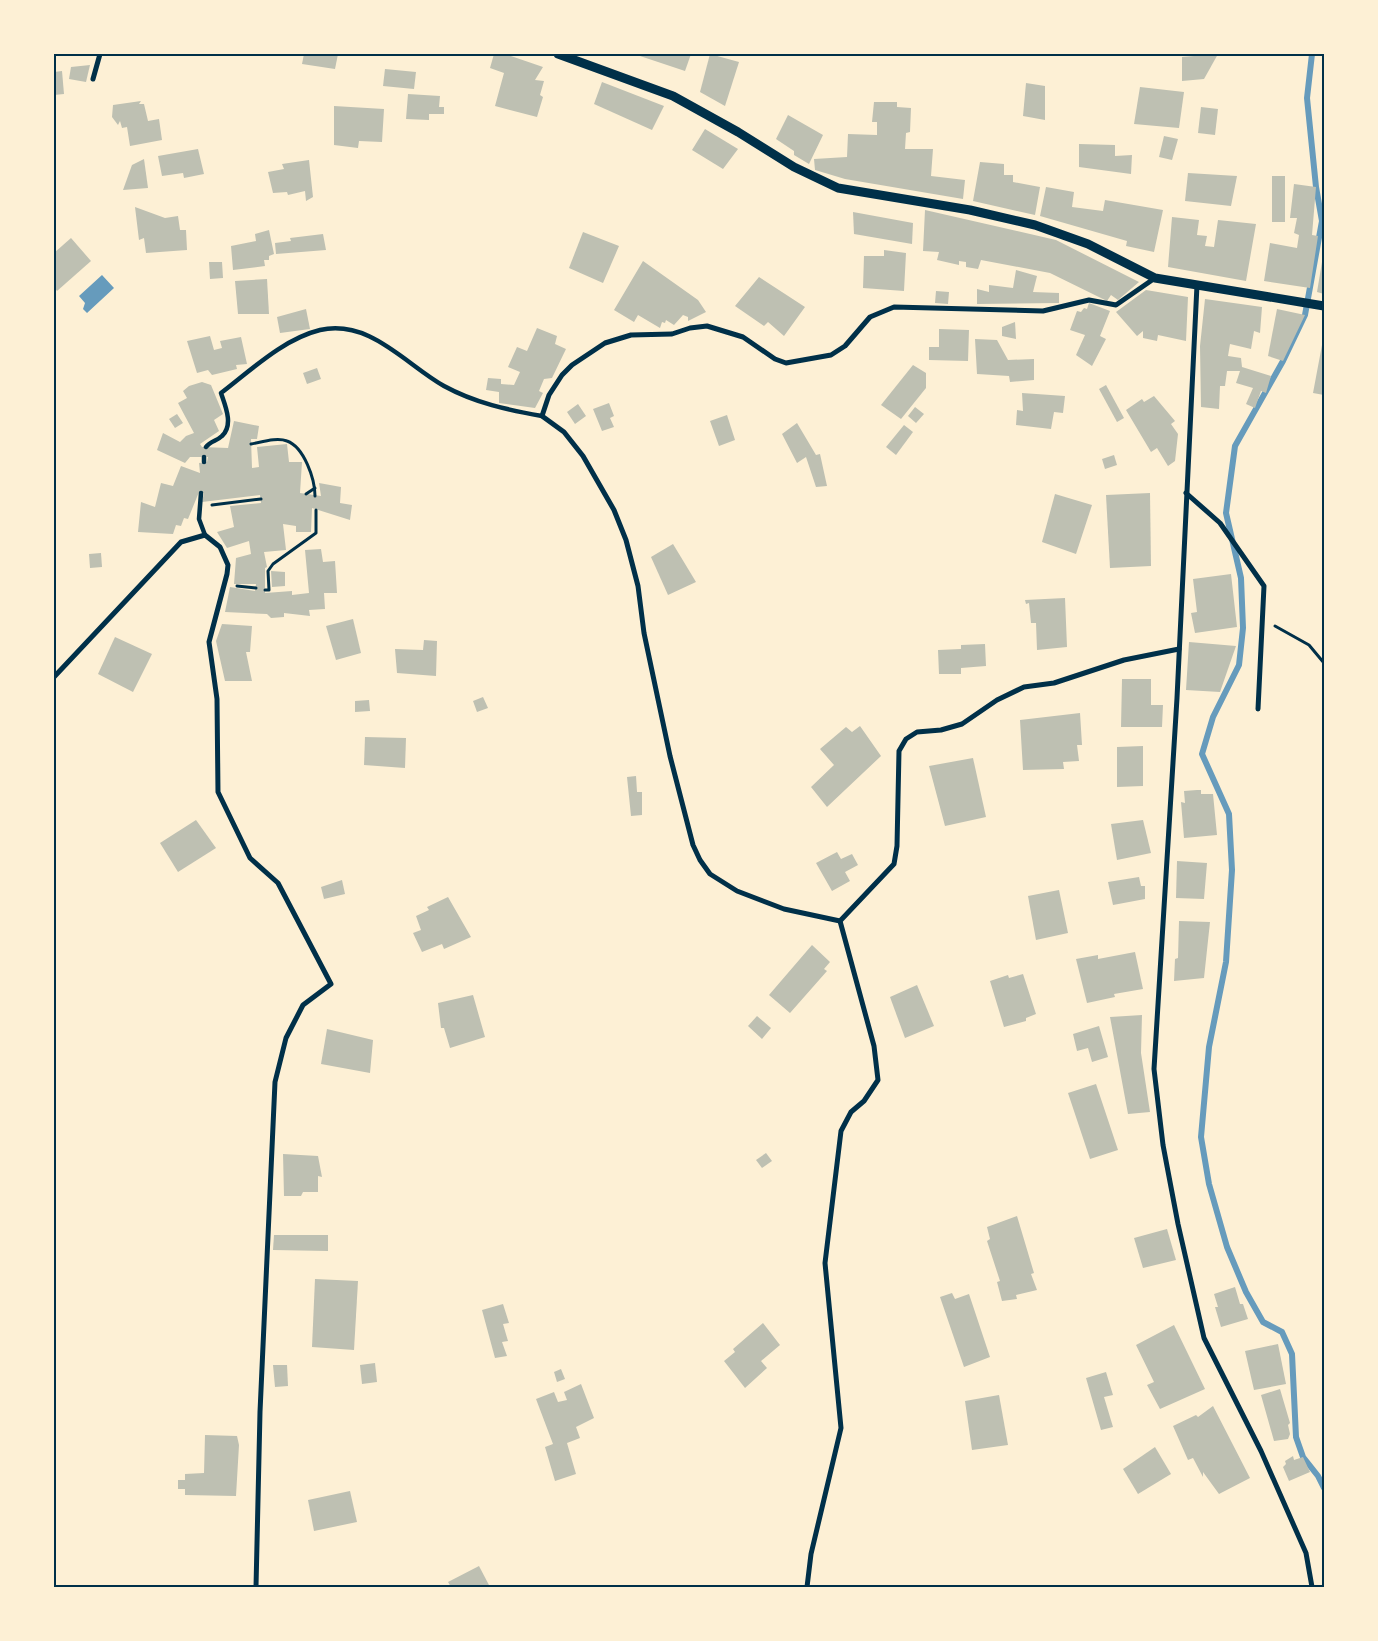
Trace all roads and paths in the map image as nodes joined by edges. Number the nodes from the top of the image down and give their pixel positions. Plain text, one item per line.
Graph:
1 (100, 54) edge
2 (558, 54) edge
3 (93, 79) dead end
4 (1155, 278) junction
5 (1197, 285) junction
6 (1324, 306) edge
7 (542, 416) junction
8 (251, 444) dead end
9 (206, 447) dead end
10 (315, 488) junction
11 (1186, 492) junction
12 (201, 493) dead end
13 (306, 494) dead end
14 (315, 496) dead end
15 (261, 499) dead end
16 (198, 506) junction
17 (316, 510) dead end
18 (205, 535) junction
19 (225, 584) junction
20 (256, 588) dead end
21 (265, 590) dead end
22 (1263, 619) junction
23 (1179, 649) junction
24 (1324, 663) edge
25 (54, 677) edge
26 (1258, 709) dead end
27 (840, 921) junction
28 (256, 1587) edge
29 (806, 1587) edge
30 (1312, 1587) edge

1 - 3 street
2 - 4 street
4 - 5 street
4 - 7 street
5 - 6 street
5 - 11 street
7 - 9 street
7 - 27 street
8 - 10 path
10 - 13 path
10 - 14 path
11 - 22 street
11 - 23 street
12 - 16 street
15 - 16 path
16 - 18 street
17 - 21 path
18 - 19 street
18 - 25 street
19 - 20 path
19 - 28 street
22 - 24 path
22 - 26 street
23 - 27 street
23 - 30 street
27 - 29 street

